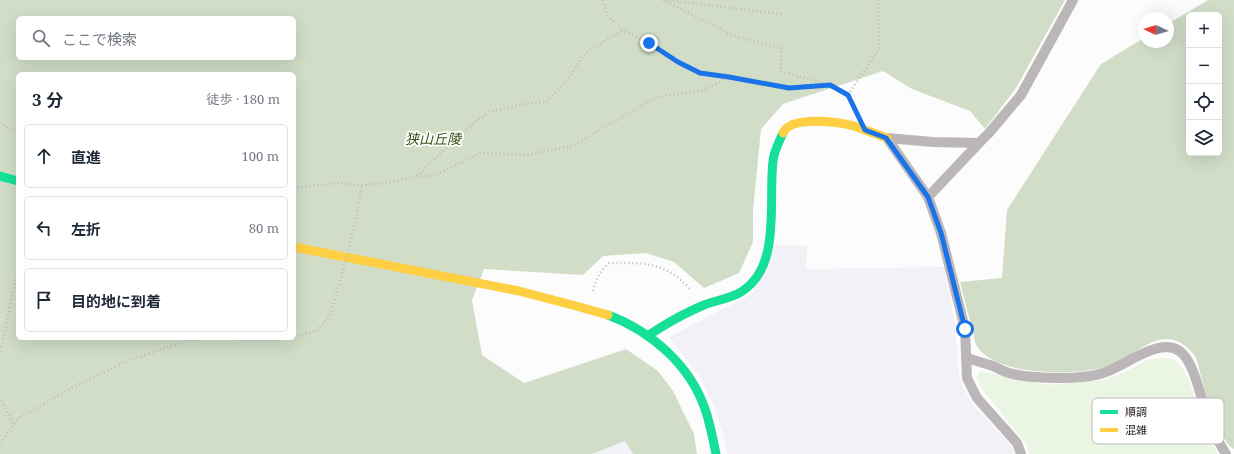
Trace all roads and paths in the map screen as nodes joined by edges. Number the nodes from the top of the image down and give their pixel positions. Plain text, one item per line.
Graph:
1 (603, 0) edge
2 (664, 0) edge
3 (878, 0) edge
4 (1073, 0) edge
5 (782, 14) dead end
6 (623, 30) junction
7 (729, 77) junction
8 (830, 85) junction
9 (848, 95) junction
10 (0, 122) edge
11 (16, 130) edge
12 (865, 130) junction
13 (886, 138) junction
14 (979, 143) junction
15 (0, 176) edge
16 (417, 176) junction
17 (16, 180) edge
18 (362, 185) junction
19 (296, 188) edge
20 (928, 197) junction
21 (296, 247) edge
22 (16, 278) edge
23 (592, 297) dead end
24 (702, 306) junction
25 (648, 336) junction
26 (296, 337) edge
27 (194, 340) edge
28 (247, 340) edge
29 (267, 340) edge
30 (0, 355) edge
31 (967, 358) junction
32 (0, 397) edge
33 (1201, 398) edge
34 (13, 425) junction
35 (0, 443) edge
36 (1220, 444) edge
37 (716, 454) edge
38 (1021, 454) edge
39 (1226, 454) edge

1 - 6 path
2 - 5 path
2 - 8 path
3 - 9 path
4 - 14 lane
6 - 7 path
6 - 16 path
7 - 8 path
7 - 16 path
8 - 9 path
9 - 12 path
10 - 11 path
12 - 13 street
12 - 24 street
13 - 14 lane
13 - 20 lane
14 - 20 lane
15 - 17 street
16 - 18 path
18 - 19 path
18 - 26 path, bridge
20 - 31 lane
21 - 25 street
22 - 30 path
23 - 24 path
24 - 25 street
25 - 37 street
27 - 34 path
28 - 29 path
31 - 33 lane
31 - 38 lane
32 - 34 path
34 - 35 path
36 - 39 lane

